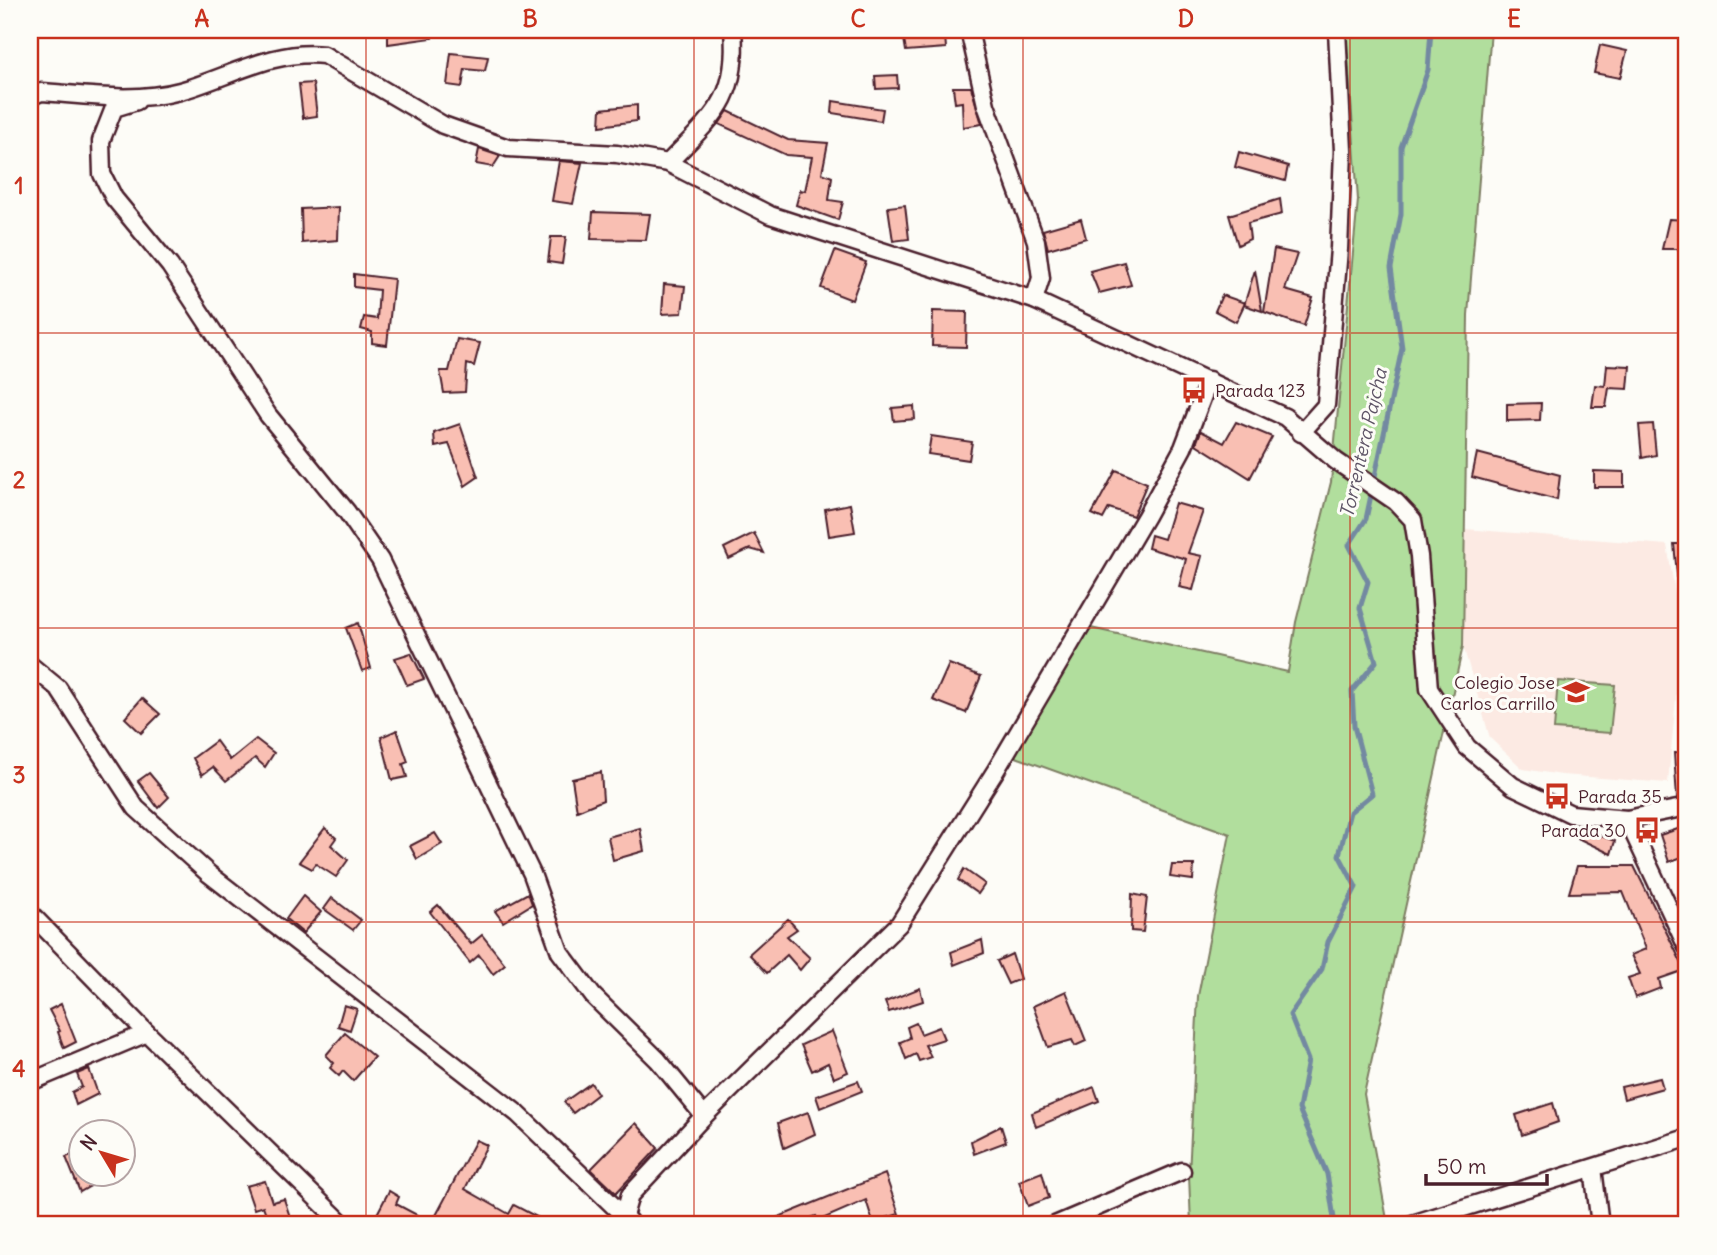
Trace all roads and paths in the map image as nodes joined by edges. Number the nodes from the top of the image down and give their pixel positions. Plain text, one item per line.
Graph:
1 (733, 30) edge
2 (969, 30) edge
3 (1337, 30) edge
4 (150, 96) junction
5 (30, 97) edge
6 (668, 163) junction
7 (1034, 300) junction
8 (1209, 380) junction
9 (1301, 433) junction
10 (30, 664) edge
11 (1687, 807) edge
12 (1627, 819) junction
13 (30, 913) edge
14 (1687, 947) edge
15 (147, 1033) junction
16 (30, 1082) edge
17 (704, 1116) junction
18 (1687, 1138) edge
19 (1593, 1168) junction
20 (1182, 1171) dead end
21 (628, 1221) edge
22 (344, 1225) edge
23 (1055, 1225) edge
24 (1409, 1225) edge
25 (1600, 1225) edge

1 - 6 street
2 - 7 street
3 - 9 street
4 - 5 street
4 - 6 street
4 - 17 street
6 - 7 street
7 - 8 street
8 - 9 street
8 - 17 street
9 - 12 street
10 - 21 street
11 - 12 street
12 - 14 street
13 - 15 street
15 - 16 street
15 - 22 street
17 - 21 street
18 - 19 street
19 - 24 street
19 - 25 street
20 - 23 street

